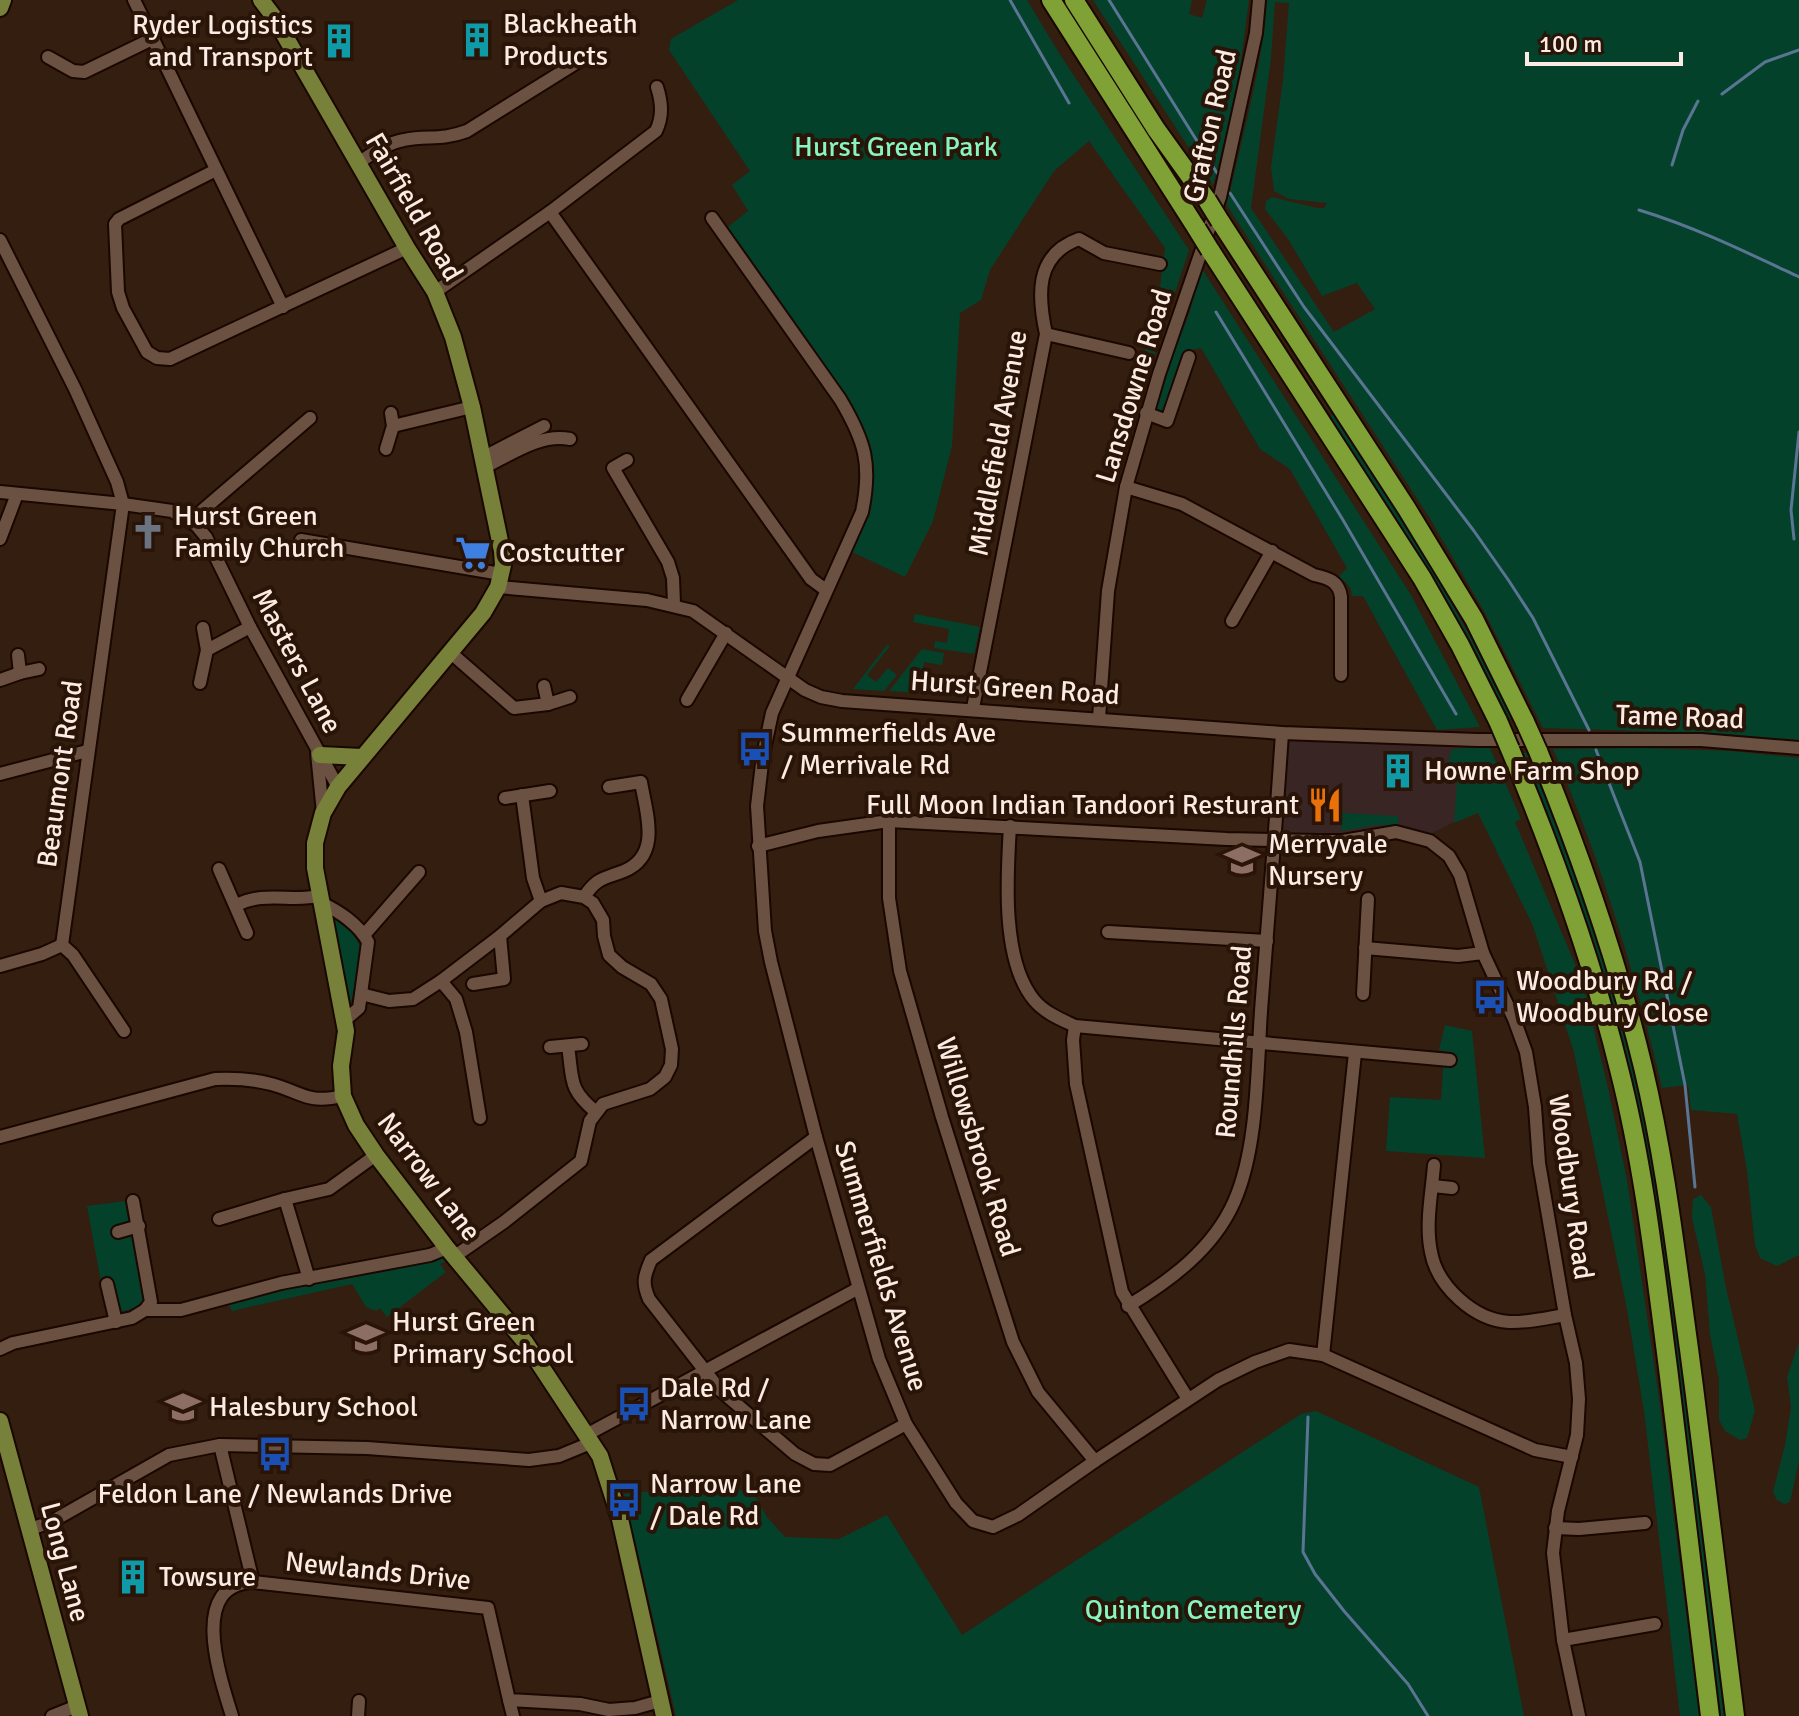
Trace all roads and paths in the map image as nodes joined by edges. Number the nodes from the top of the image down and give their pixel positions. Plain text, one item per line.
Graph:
1 (3, 0) edge
2 (134, 0) edge
3 (261, 0) edge
4 (1051, 0) edge
5 (1074, 0) edge
6 (1259, 0) edge
7 (0, 8) edge
8 (154, 38) junction
9 (48, 57) dead end
10 (584, 58) dead end
11 (657, 87) dead end
12 (358, 163) junction
13 (216, 170) junction
14 (550, 212) junction
15 (712, 218) dead end
16 (0, 240) edge
17 (407, 248) junction
18 (1204, 255) junction
19 (1160, 264) dead end
20 (435, 292) junction
21 (283, 307) junction
22 (1046, 334) junction
23 (1129, 353) dead end
24 (1189, 357) dead end
25 (472, 407) junction
26 (1146, 413) junction
27 (310, 418) dead end
28 (544, 426) dead end
29 (570, 439) dead end
30 (386, 449) dead end
31 (627, 460) dead end
32 (482, 463) junction
33 (1126, 487) junction
34 (0, 492) edge
35 (17, 494) junction
36 (123, 504) junction
37 (190, 521) junction
38 (0, 539) edge
39 (301, 540) dead end
40 (1272, 551) junction
41 (499, 580) junction
42 (826, 590) junction
43 (674, 604) junction
44 (1232, 621) dead end
45 (250, 627) junction
46 (203, 628) dead end
47 (726, 633) junction
48 (207, 650) junction
49 (451, 653) junction
50 (18, 655) dead end
51 (39, 669) dead end
52 (20, 673) junction
53 (1341, 675) dead end
54 (789, 678) junction
55 (0, 680) edge
56 (200, 683) dead end
57 (544, 686) dead end
58 (570, 697) dead end
59 (687, 700) dead end
60 (548, 704) junction
61 (973, 708) junction
62 (1099, 718) junction
63 (1282, 733) junction
64 (1558, 739) joint
65 (1799, 748) edge
66 (87, 751) junction
67 (318, 751) junction
68 (362, 757) junction
69 (0, 774) edge
70 (338, 787) junction
71 (609, 787) dead end
72 (550, 791) dead end
73 (522, 795) junction
74 (505, 798) dead end
75 (323, 813) junction
76 (889, 821) junction
77 (1010, 826) junction
78 (1275, 840) junction
79 (758, 846) junction
80 (219, 869) dead end
81 (419, 872) dead end
82 (584, 897) junction
83 (320, 899) junction
84 (1368, 899) dead end
85 (541, 901) junction
86 (237, 905) junction
87 (1108, 932) dead end
88 (247, 933) dead end
89 (364, 935) junction
90 (500, 936) junction
91 (1267, 941) junction
92 (62, 945) junction
93 (1365, 948) junction
94 (1483, 953) junction
95 (0, 966) edge
96 (441, 981) junction
97 (473, 984) dead end
98 (361, 994) junction
99 (1363, 994) dead end
100 (345, 1020) junction
101 (1075, 1026) junction
102 (124, 1031) dead end
103 (1259, 1043) junction
104 (550, 1047) dead end
105 (1355, 1053) junction
106 (1450, 1060) dead end
107 (343, 1096) junction
108 (596, 1112) junction
109 (480, 1118) dead end
110 (0, 1137) edge
111 (816, 1137) junction
112 (376, 1155) junction
113 (1434, 1165) dead end
114 (1433, 1186) junction
115 (1452, 1188) dead end
116 (285, 1199) junction
117 (133, 1201) dead end
118 (219, 1219) dead end
119 (139, 1226) junction
120 (118, 1232) dead end
121 (451, 1252) junction
122 (309, 1279) junction
123 (107, 1284) dead end
124 (857, 1289) junction
125 (1128, 1306) junction
126 (145, 1310) junction
127 (1565, 1315) junction
128 (116, 1322) junction
129 (0, 1349) edge
130 (1323, 1355) junction
131 (707, 1372) junction
132 (1188, 1399) junction
133 (0, 1421) edge
134 (906, 1424) junction
135 (590, 1438) junction
136 (220, 1445) junction
137 (3, 1447) edge
138 (1572, 1457) junction
139 (1095, 1461) junction
140 (6, 1465) edge
141 (1555, 1528) junction
142 (1638, 1528) dead end
143 (30, 1529) junction
144 (253, 1582) junction
145 (1649, 1629) dead end
146 (1563, 1640) junction
147 (509, 1700) junction
148 (359, 1701) dead end
149 (662, 1708) edge
150 (78, 1711) edge
151 (52, 1716) edge
152 (232, 1716) edge
153 (358, 1716) edge
154 (513, 1716) edge
155 (1579, 1716) edge
156 (1710, 1716) edge
157 (1735, 1716) edge

1 - 7 main road
2 - 8 street
3 - 12 main road, Fairfield Road
4 - 18 highway, bridge
5 - 157 highway, bridge
6 - 18 street, Grafton Road
8 - 9 street
8 - 13 street
10 - 12 street
11 - 14 street
12 - 17 main road, Fairfield Road
13 - 21 street
13 - 21 street
14 - 20 street
14 - 42 street
15 - 42 street, Summerfields Avenue
16 - 36 street
17 - 20 main road, Fairfield Road
17 - 21 street
18 - 26 street, Lansdowne Road
18 - 156 highway, bridge
19 - 22 street, Middlefield Avenue
20 - 25 main road, Fairfield Road
22 - 23 street
22 - 61 street, Middlefield Avenue
24 - 26 street
25 - 30 street
25 - 32 main road, Fairfield Road
26 - 33 street, Lansdowne Road
27 - 37 street
28 - 32 street
29 - 32 street
31 - 43 street
32 - 41 main road, Fairfield Road
33 - 40 street
33 - 62 street, Lansdowne Road
34 - 35 street
35 - 36 street
35 - 38 street
36 - 37 street
36 - 66 street, Beaumont Road
37 - 45 street, Masters Lane
39 - 41 street, Hurst Green Road
40 - 44 street
40 - 53 street
41 - 43 street, Hurst Green Road
41 - 49 main road, Narrow Lane
42 - 54 street, Summerfields Avenue
43 - 47 street, Hurst Green Road
45 - 48 street
45 - 67 street, Masters Lane
46 - 48 street
47 - 54 street, Hurst Green Road
47 - 59 street
48 - 56 street
49 - 60 street
49 - 68 main road, Narrow Lane
50 - 52 street
51 - 52 street
52 - 55 street
54 - 61 street, Hurst Green Road
54 - 79 street, Summerfields Avenue
57 - 60 street
58 - 60 street
61 - 62 street, Hurst Green Road
62 - 63 street, Hurst Green Road
63 - 64 street, Hurst Green Road
63 - 78 street, Roundhills Road
64 - 65 street, Tame Road
66 - 69 street
66 - 92 street, Beaumont Road
67 - 68 main road
67 - 70 street, Masters Lane
67 - 75 street
68 - 70 main road, Narrow Lane
70 - 75 main road, Narrow Lane
71 - 82 street
72 - 73 street
73 - 74 street
73 - 85 street
75 - 83 main road, Narrow Lane
76 - 77 street, Woodbury Road
76 - 79 street, Woodbury Road
76 - 139 street, Willowsbrook Road
77 - 78 street, Woodbury Road
77 - 101 street
78 - 91 street, Roundhills Road
78 - 94 street, Woodbury Road
79 - 111 street, Summerfields Avenue
80 - 86 street
81 - 89 street
82 - 85 street
82 - 108 street
83 - 86 street
83 - 89 street
83 - 100 main road, Narrow Lane
84 - 93 street
85 - 90 street
86 - 88 street
87 - 91 street
89 - 98 street
90 - 96 street
90 - 97 street
91 - 103 street, Roundhills Road
92 - 95 street
92 - 102 street
93 - 94 street
93 - 99 street
94 - 127 street, Woodbury Road
96 - 98 street
96 - 109 street
98 - 100 street
100 - 107 main road, Narrow Lane
101 - 103 street
101 - 125 street
103 - 105 street
103 - 125 street, Roundhills Road
104 - 108 street
105 - 106 street
105 - 130 street
107 - 110 street
107 - 112 main road, Narrow Lane
108 - 121 street
111 - 124 street, Summerfields Avenue
111 - 131 street
112 - 116 street
112 - 121 main road, Narrow Lane
113 - 114 street
114 - 115 street
114 - 127 street
116 - 118 street
116 - 122 street
117 - 119 street
119 - 120 street
119 - 126 street
121 - 122 street
121 - 135 main road, Narrow Lane
122 - 126 street
123 - 128 street
124 - 131 street
124 - 134 street, Summerfields Avenue
125 - 132 street
126 - 128 street
127 - 138 street, Woodbury Road
128 - 129 street
130 - 132 street, Summerfields Avenue
130 - 138 street, Summerfields Avenue
131 - 134 street
131 - 135 street
132 - 139 street, Summerfields Avenue
133 - 137 main road, Long Lane
134 - 139 street, Summerfields Avenue
135 - 136 street
135 - 149 main road, Narrow Lane
136 - 143 street
136 - 144 street, Newlands Drive
137 - 140 main road, Long Lane
138 - 141 street, Woodbury Road
140 - 143 main road, Long Lane
141 - 142 street
141 - 146 street, Woodbury Road
143 - 150 main road, Long Lane
144 - 147 street, Newlands Drive
144 - 152 street
145 - 146 street
146 - 155 street, Woodbury Road
147 - 149 street
147 - 154 street
148 - 153 street
150 - 151 street

